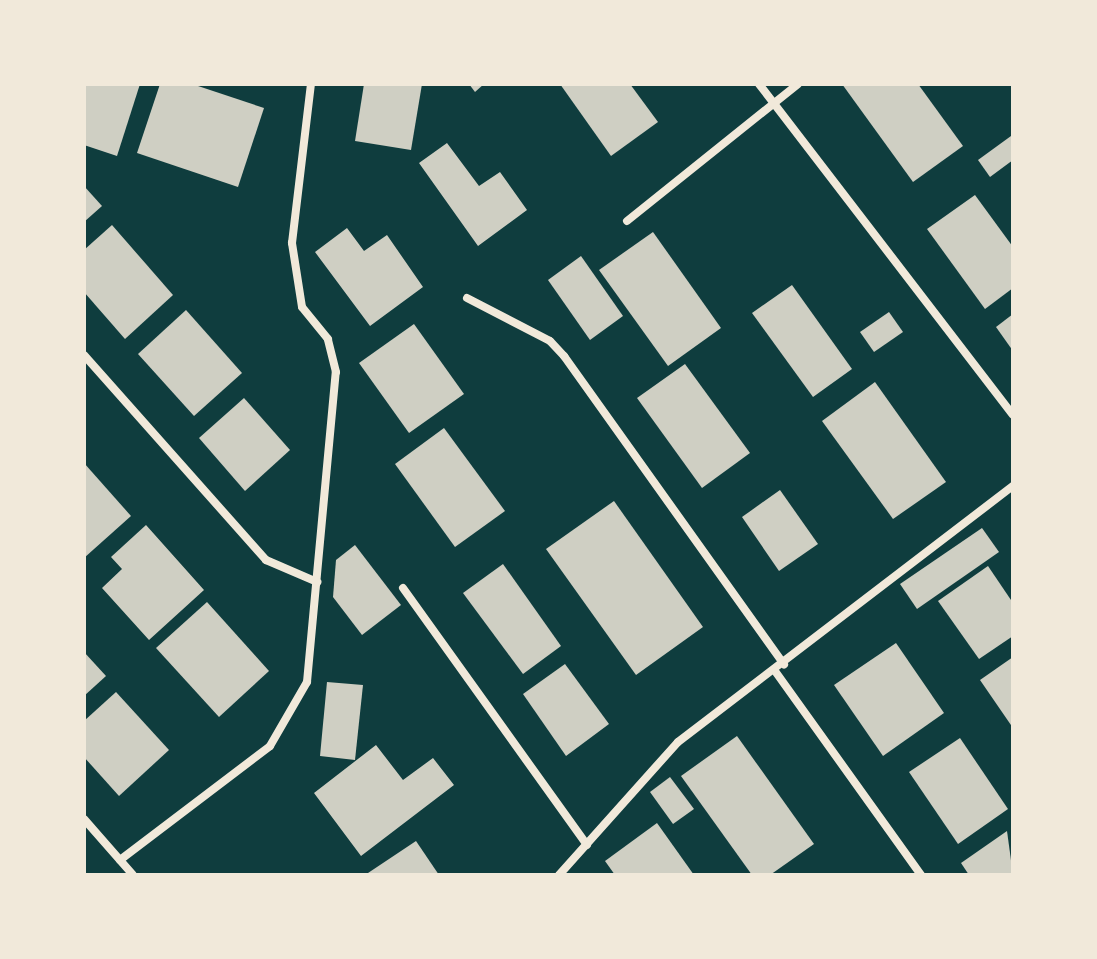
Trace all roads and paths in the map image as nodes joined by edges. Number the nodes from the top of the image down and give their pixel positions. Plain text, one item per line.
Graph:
1 (311, 84) edge
2 (759, 84) edge
3 (798, 84) edge
4 (772, 102) junction
5 (627, 221) dead end
6 (467, 298) dead end
7 (84, 355) edge
8 (1013, 415) edge
9 (1013, 486) edge
10 (317, 582) junction
11 (403, 588) dead end
12 (784, 664) junction
13 (775, 671) junction
14 (84, 819) edge
15 (587, 845) junction
16 (120, 860) junction
17 (568, 866) junction
18 (133, 875) edge
19 (559, 875) edge
20 (575, 875) edge
21 (921, 875) edge

1 - 10 street
2 - 4 street
3 - 4 street
4 - 5 street
4 - 8 street
6 - 12 street
7 - 10 street
9 - 12 street
10 - 16 street
11 - 15 street
12 - 13 street
13 - 15 street
13 - 21 street
14 - 16 street
15 - 17 street
16 - 18 street
17 - 19 street
17 - 20 street

